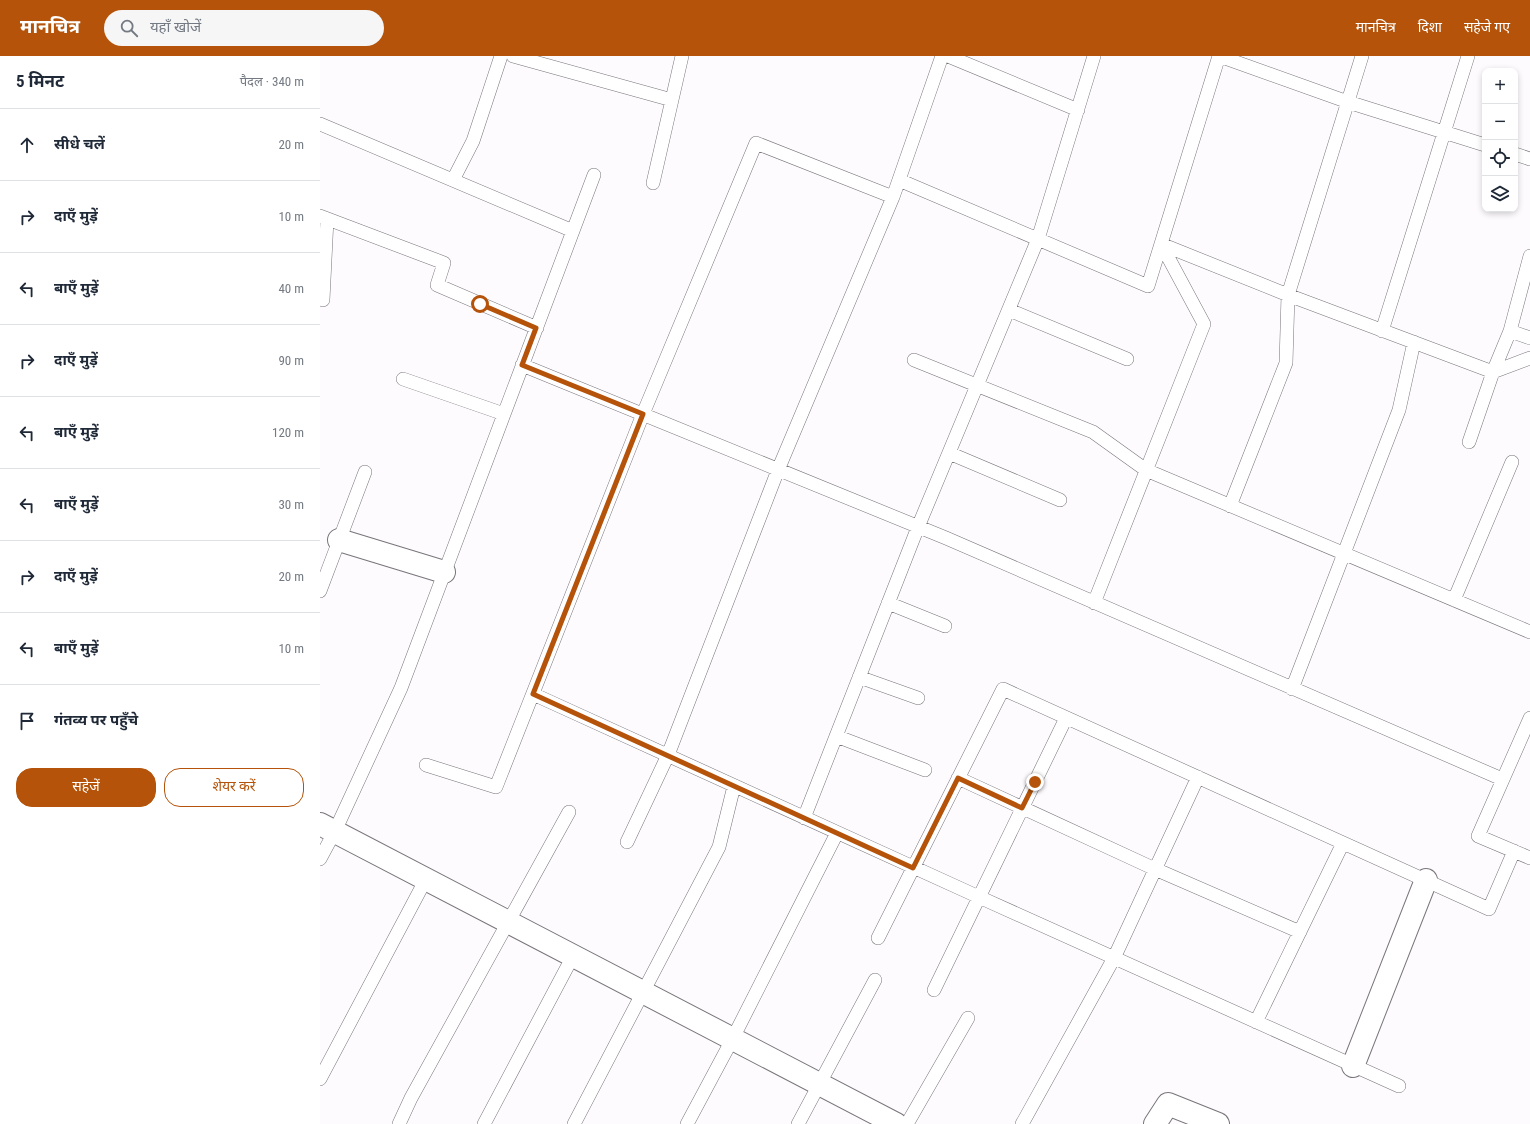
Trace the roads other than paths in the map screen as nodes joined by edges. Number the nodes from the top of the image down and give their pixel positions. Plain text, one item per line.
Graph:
1 (501, 56) edge
2 (513, 56) edge
3 (682, 56) edge
4 (942, 56) edge
5 (948, 56) edge
6 (1094, 56) edge
7 (1362, 56) edge
8 (1468, 56) edge
9 (672, 100) junction
10 (1348, 102) junction
11 (1078, 110) junction
12 (320, 124) edge
13 (1444, 132) junction
14 (1482, 144) edge
15 (1518, 155) edge
16 (1530, 159) edge
17 (594, 175) dead end
18 (453, 180) junction
19 (899, 180) junction
20 (653, 183) dead end
21 (893, 197) junction
22 (323, 217) edge
23 (573, 231) junction
24 (1038, 239) junction
25 (1161, 244) junction
26 (1530, 256) edge
27 (1288, 295) junction
28 (321, 302) edge
29 (1009, 310) junction
30 (536, 328) junction
31 (1382, 331) junction
32 (1510, 331) junction
33 (1530, 338) edge
34 (1414, 342) junction
35 (1127, 358) dead end
36 (1530, 358) edge
37 (914, 360) dead end
38 (522, 365) junction
39 (1493, 372) junction
40 (403, 379) dead end
41 (977, 385) junction
42 (504, 414) junction
43 (643, 414) junction
44 (1469, 442) dead end
45 (949, 453) junction
46 (1512, 462) dead end
47 (778, 470) junction
48 (1146, 470) junction
49 (365, 472) dead end
50 (1060, 500) dead end
51 (1230, 506) junction
52 (918, 527) junction
53 (339, 540) junction
54 (1344, 553) junction
55 (444, 572) junction
56 (320, 591) edge
57 (1454, 600) junction
58 (888, 603) junction
59 (1094, 603) junction
60 (945, 626) dead end
61 (1530, 632) edge
62 (859, 678) junction
63 (1292, 689) junction
64 (533, 694) junction
65 (918, 698) dead end
66 (1066, 718) junction
67 (1530, 718) edge
68 (836, 736) junction
69 (668, 755) junction
70 (426, 765) dead end
71 (925, 770) dead end
72 (1198, 777) junction
73 (958, 778) junction
74 (1502, 780) junction
75 (734, 786) junction
76 (1022, 808) junction
77 (569, 812) dead end
78 (804, 818) junction
79 (327, 828) edge
80 (837, 833) junction
81 (627, 842) dead end
82 (1343, 843) junction
83 (1514, 851) junction
84 (1530, 858) edge
85 (320, 859) edge
86 (913, 868) junction
87 (1155, 869) junction
88 (426, 879) junction
89 (1426, 880) junction
90 (979, 898) junction
91 (508, 922) junction
92 (1300, 932) junction
93 (878, 938) dead end
94 (573, 956) junction
95 (1114, 958) junction
96 (875, 980) dead end
97 (934, 990) dead end
98 (642, 992) junction
99 (968, 1018) dead end
100 (1256, 1022) junction
101 (732, 1038) junction
102 (1353, 1066) junction
103 (320, 1079) edge
104 (819, 1084) junction
105 (1399, 1086) dead end
106 (399, 1124) edge
107 (484, 1124) edge
108 (574, 1124) edge
109 (687, 1124) edge
110 (798, 1124) edge
111 (896, 1124) edge
112 (907, 1124) edge
113 (1022, 1124) edge
114 (1155, 1124) edge
115 (1218, 1124) edge

1 - 18 lane
2 - 9 lane
3 - 9 lane
4 - 19 lane
5 - 11 lane
6 - 11 lane
7 - 10 lane
8 - 13 lane
9 - 20 lane
10 - 13 lane
10 - 25 lane
10 - 27 lane
11 - 24 lane
12 - 18 lane
13 - 14 lane
13 - 31 lane
15 - 16 lane
17 - 23 lane
18 - 23 lane
19 - 21 lane
19 - 24 lane
21 - 43 lane
21 - 47 lane
22 - 28 lane
22 - 30 lane
23 - 30 lane
24 - 25 lane
24 - 29 lane
25 - 27 lane
25 - 48 lane
26 - 32 lane
27 - 31 lane
27 - 51 lane
29 - 35 lane
29 - 41 lane
30 - 38 lane
31 - 34 lane
32 - 33 lane
32 - 39 lane
34 - 39 lane
34 - 54 lane
36 - 39 lane
37 - 41 lane
38 - 42 lane
38 - 43 lane
39 - 44 lane
40 - 42 lane
41 - 45 lane
41 - 48 lane
42 - 55 lane
43 - 47 lane
43 - 64 lane
45 - 50 lane
45 - 52 lane
46 - 57 lane
47 - 52 lane
47 - 69 lane
48 - 51 lane
48 - 59 lane
49 - 53 lane
51 - 54 lane
52 - 58 lane
52 - 59 lane
53 - 55 street
53 - 56 lane
54 - 57 lane
54 - 63 lane
55 - 79 lane
57 - 61 lane
58 - 60 lane
58 - 62 lane
59 - 63 lane
62 - 65 lane
62 - 68 lane
63 - 74 lane
64 - 69 lane
64 - 70 lane
66 - 72 lane
66 - 73 lane
66 - 76 lane
67 - 74 lane
68 - 71 lane
68 - 78 lane
69 - 75 lane
69 - 81 lane
72 - 82 lane
72 - 87 lane
73 - 76 lane
73 - 86 lane
74 - 83 lane
75 - 78 lane
75 - 98 lane
76 - 87 lane
76 - 90 lane
77 - 91 lane
78 - 80 lane
79 - 85 lane
79 - 88 street
80 - 86 lane
80 - 101 lane
82 - 89 lane
82 - 92 lane
83 - 84 lane
83 - 89 lane
86 - 90 lane
86 - 93 lane
87 - 92 lane
87 - 95 lane
88 - 91 street
88 - 103 lane
89 - 102 street
90 - 95 lane
90 - 97 lane
91 - 94 street
91 - 106 lane
92 - 100 lane
94 - 98 street
94 - 107 lane
95 - 100 lane
95 - 113 lane
96 - 104 lane
98 - 101 street
98 - 108 lane
99 - 112 lane
100 - 102 lane
101 - 104 street
101 - 109 lane
102 - 105 lane
104 - 110 lane
104 - 111 street
114 - 115 street

